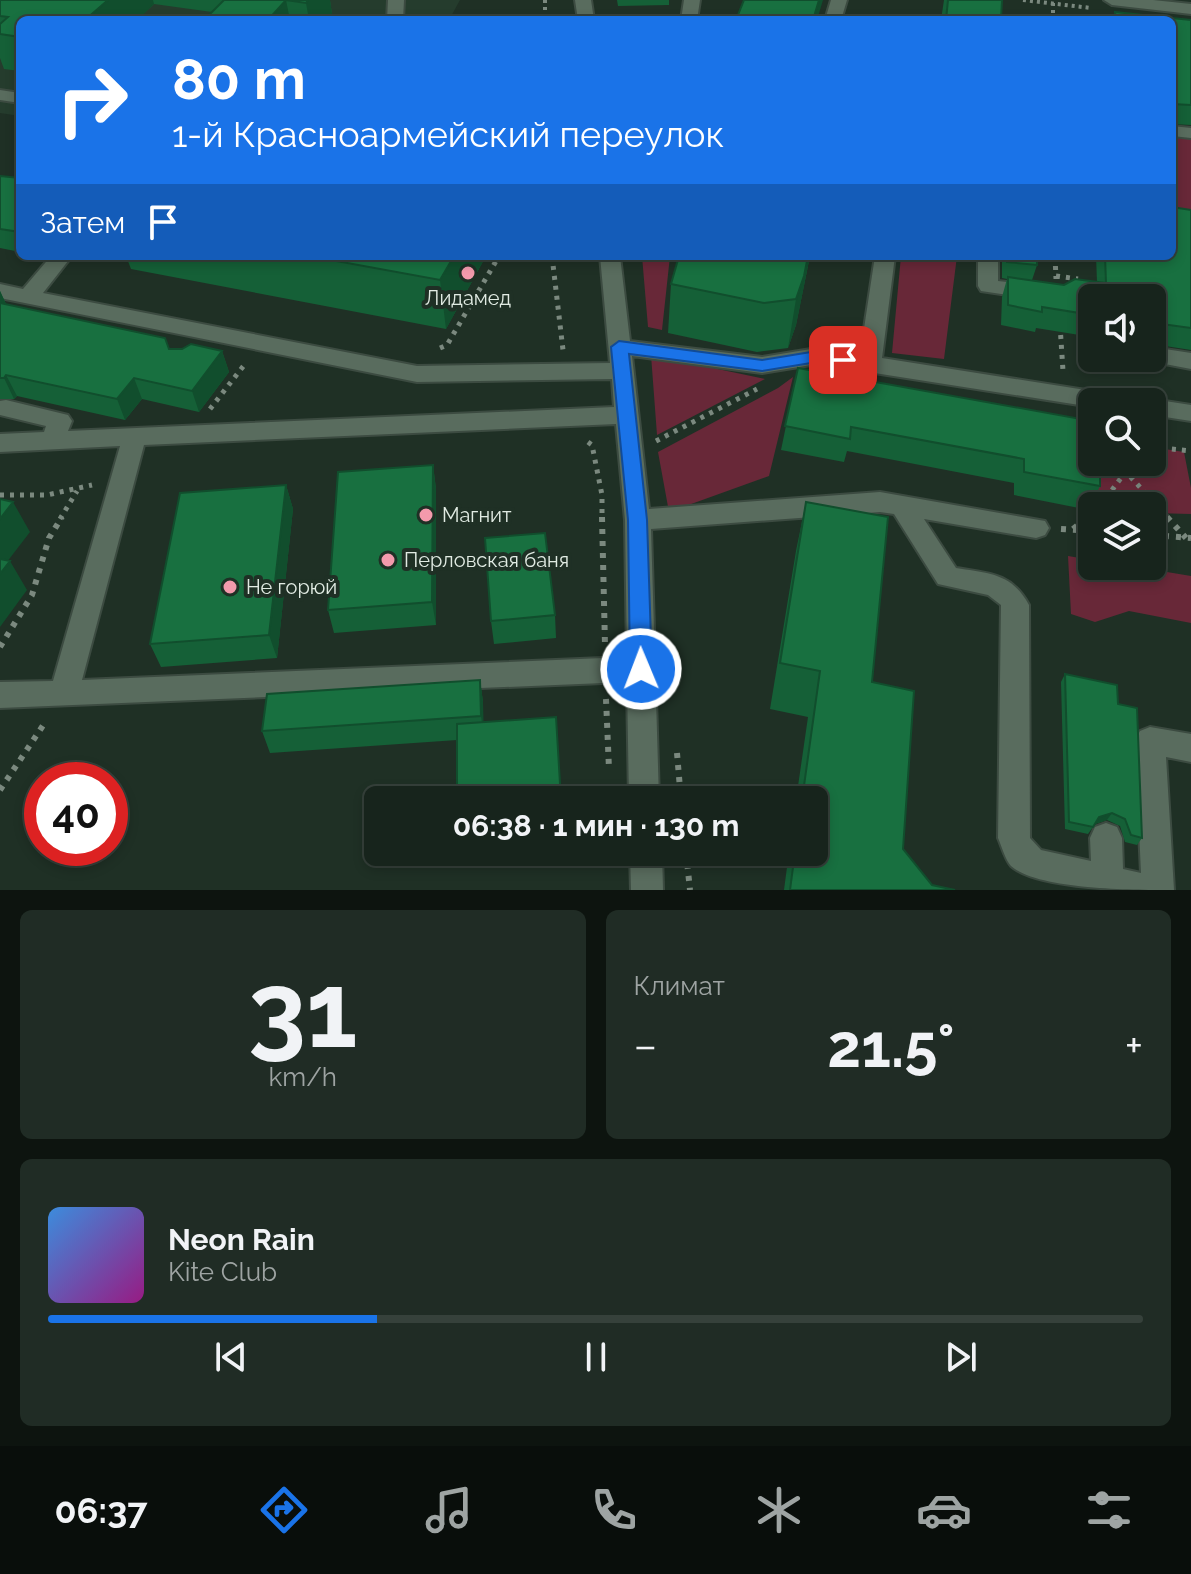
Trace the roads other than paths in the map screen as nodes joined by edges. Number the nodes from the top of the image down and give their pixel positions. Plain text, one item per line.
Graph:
1 (1112, 0) edge
2 (1191, 9) edge
3 (59, 260) edge
4 (610, 260) edge
5 (884, 260) edge
6 (988, 260) edge
7 (1056, 286) edge
8 (0, 291) edge
9 (28, 297) junction
10 (207, 333) junction
11 (192, 352) edge
12 (1166, 357) edge
13 (620, 359) junction
14 (1191, 361) edge
15 (870, 364) junction
16 (1078, 398) edge
17 (6, 408) dead end
18 (1166, 409) edge
19 (1191, 413) edge
20 (626, 415) junction
21 (135, 435) junction
22 (53, 440) junction
23 (0, 443) edge
24 (902, 506) junction
25 (638, 520) junction
26 (1036, 528) dead end
27 (641, 669) junction
28 (64, 693) junction
29 (0, 695) edge
30 (1191, 748) edge
31 (644, 786) edge
32 (1106, 838) dead end
33 (646, 866) edge
34 (1108, 881) junction
35 (647, 890) edge
36 (1147, 890) edge
37 (1158, 890) edge

1 - 2 street
3 - 9 street
4 - 13 street
5 - 15 street
6 - 7 street
8 - 9 street
9 - 10 street
10 - 11 street
10 - 13 street
12 - 14 street
13 - 15 street
13 - 20 street
15 - 16 street
17 - 22 street
18 - 19 street
20 - 21 street
20 - 25 street
21 - 22 street
21 - 28 street
22 - 23 street
24 - 25 street
24 - 26 street
24 - 34 street
25 - 27 street
27 - 28 street
27 - 31 street
28 - 29 street
30 - 37 street
32 - 34 street
33 - 35 street
34 - 36 street

